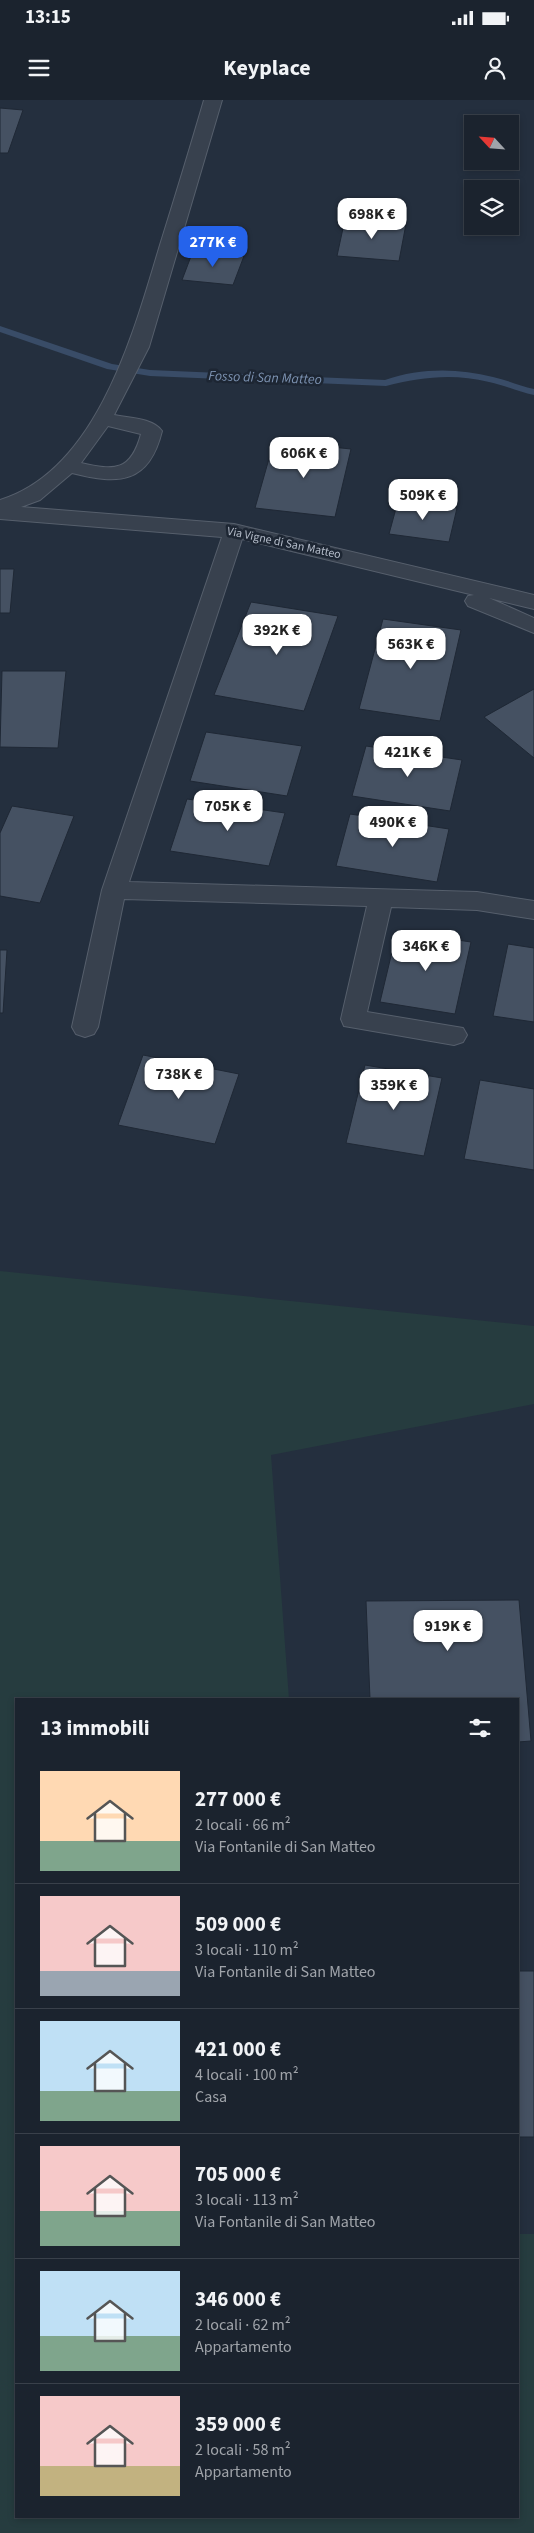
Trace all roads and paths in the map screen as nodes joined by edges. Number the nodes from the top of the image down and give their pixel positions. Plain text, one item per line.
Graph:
1 (212, 100) edge
2 (102, 419) junction
3 (68, 466) junction
4 (0, 507) edge
5 (0, 512) edge
6 (234, 531) junction
7 (400, 568) junction
8 (534, 602) edge
9 (534, 626) edge
10 (114, 890) junction
11 (381, 898) junction
12 (534, 910) edge
13 (85, 1027) dead end
14 (454, 1034) dead end

1 - 2 street
2 - 3 street
2 - 3 street
3 - 4 street
5 - 6 street, Via Vigne di San Matteo
6 - 7 street, Via Vigne di San Matteo
6 - 10 street
7 - 8 street, Via Vigne di San Matteo
7 - 9 street
10 - 11 street
10 - 13 street
11 - 12 street
11 - 14 street

